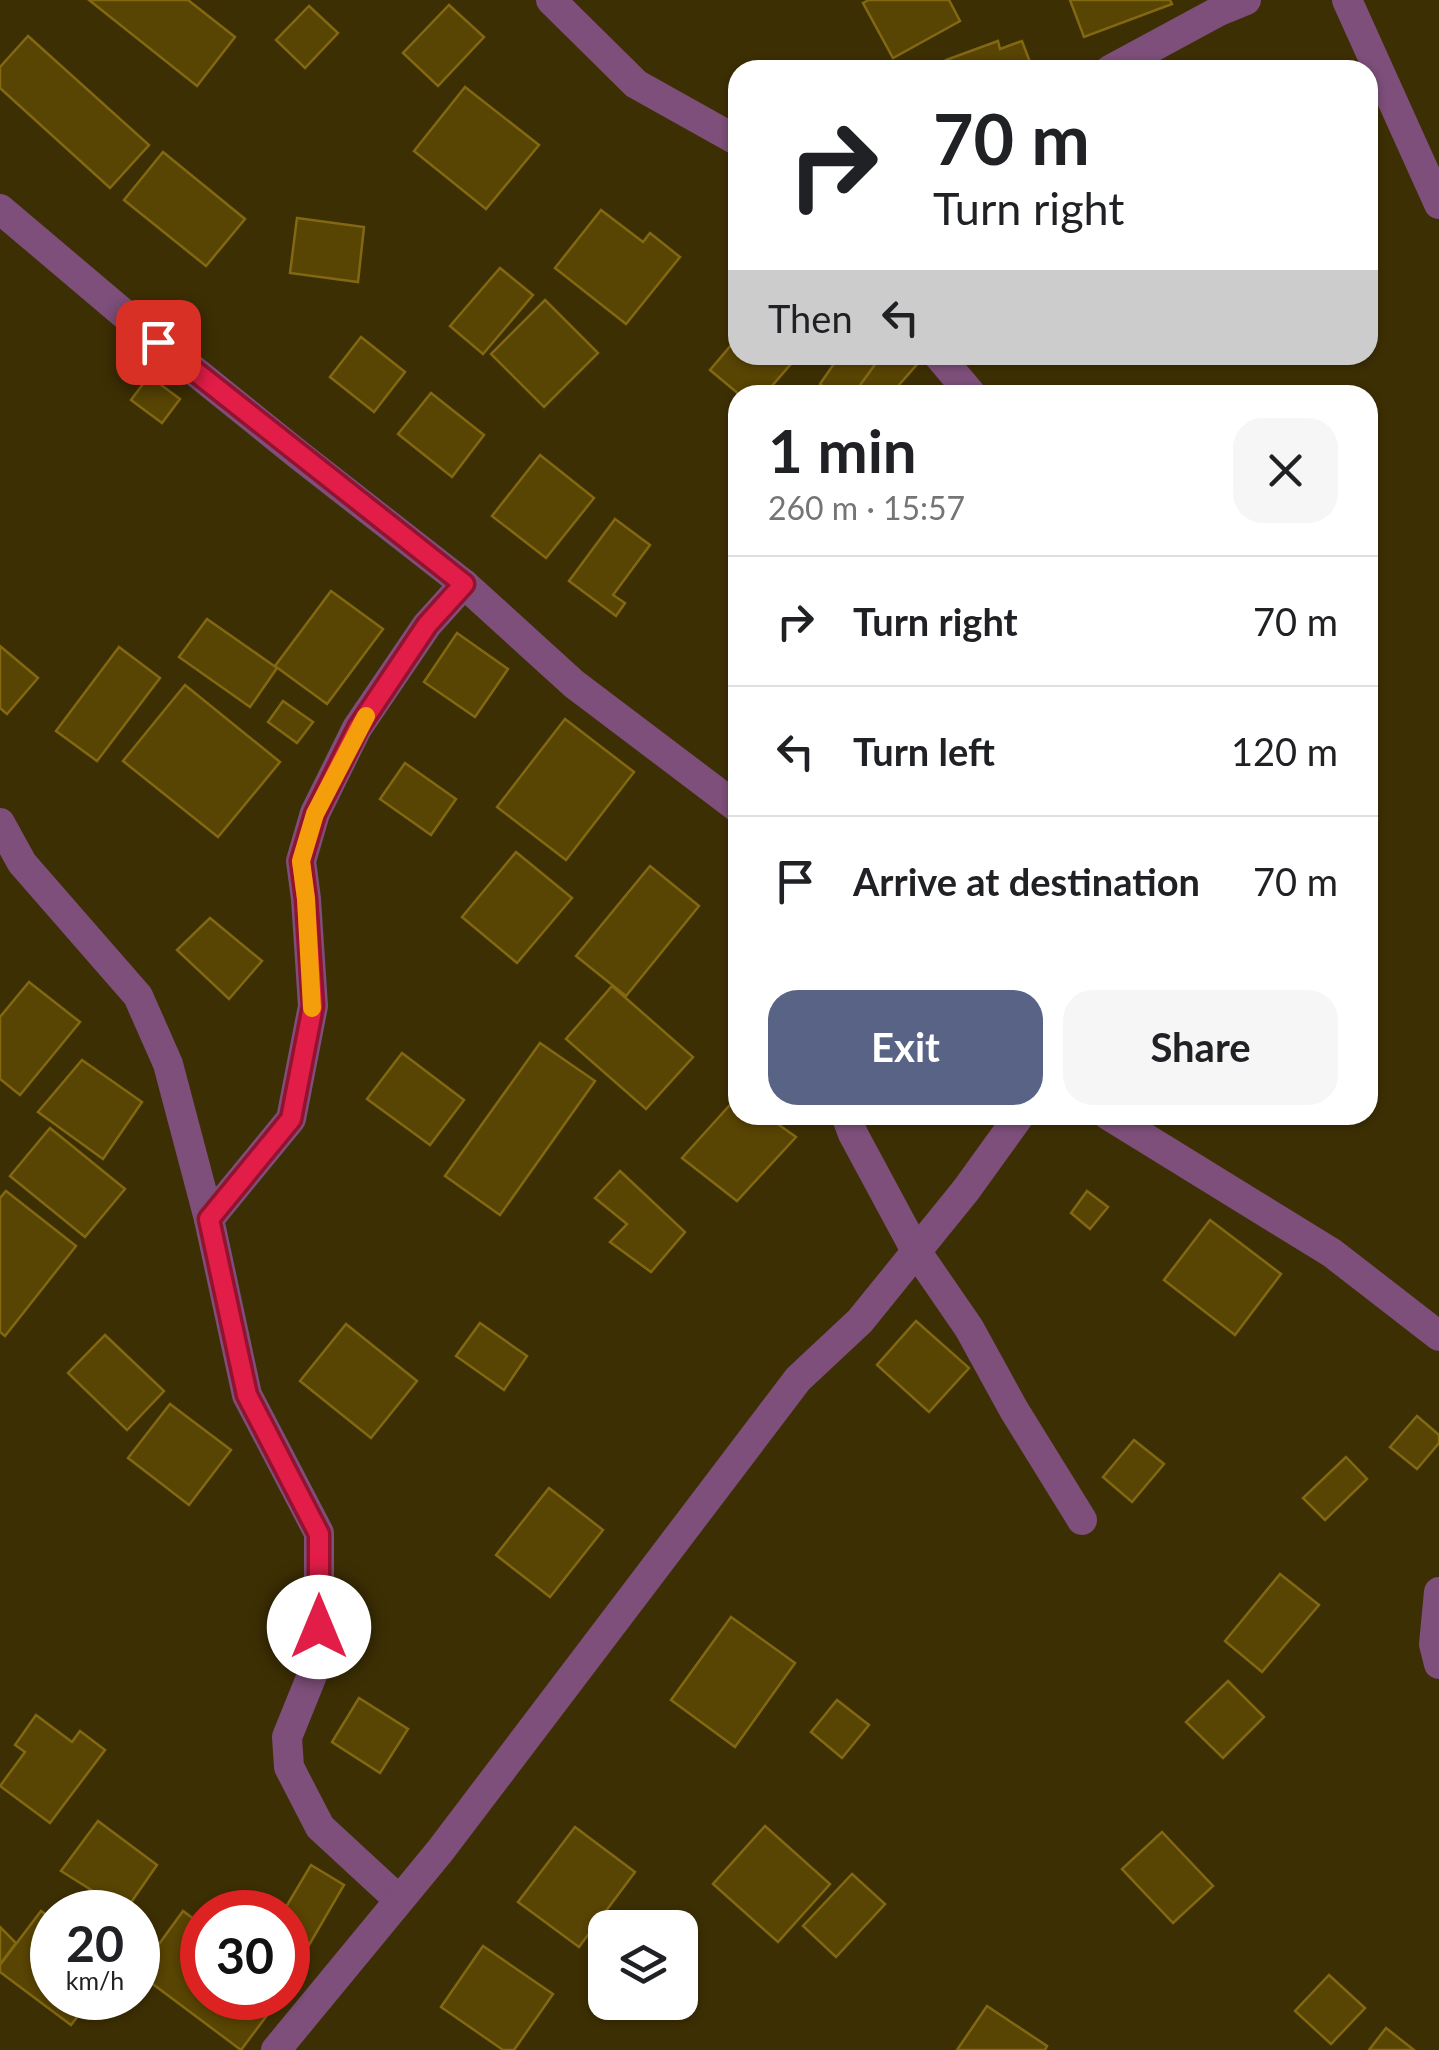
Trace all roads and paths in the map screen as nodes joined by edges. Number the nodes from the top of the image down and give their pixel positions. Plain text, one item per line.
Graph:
1 (551, 0) edge
2 (1246, 0) edge
3 (1347, 0) edge
4 (1128, 60) edge
5 (1375, 60) edge
6 (1378, 66) edge
7 (728, 136) edge
8 (1436, 190) edge
9 (0, 210) edge
10 (946, 365) edge
11 (964, 385) edge
12 (464, 584) junction
13 (728, 800) edge
14 (0, 823) edge
15 (850, 1125) edge
16 (1013, 1125) edge
17 (1124, 1125) edge
18 (209, 1219) junction
19 (916, 1251) junction
20 (1439, 1336) edge
21 (1082, 1520) dead end
22 (1439, 1592) edge
23 (1439, 1664) edge
24 (400, 1900) junction
25 (276, 2050) edge

1 - 7 street
2 - 4 street
3 - 5 street
6 - 8 street
9 - 12 street
10 - 11 street
12 - 13 street
12 - 18 street
14 - 18 street
15 - 19 street
16 - 19 street
17 - 20 street
18 - 24 street
19 - 21 street
19 - 24 street
22 - 23 street
24 - 25 street

